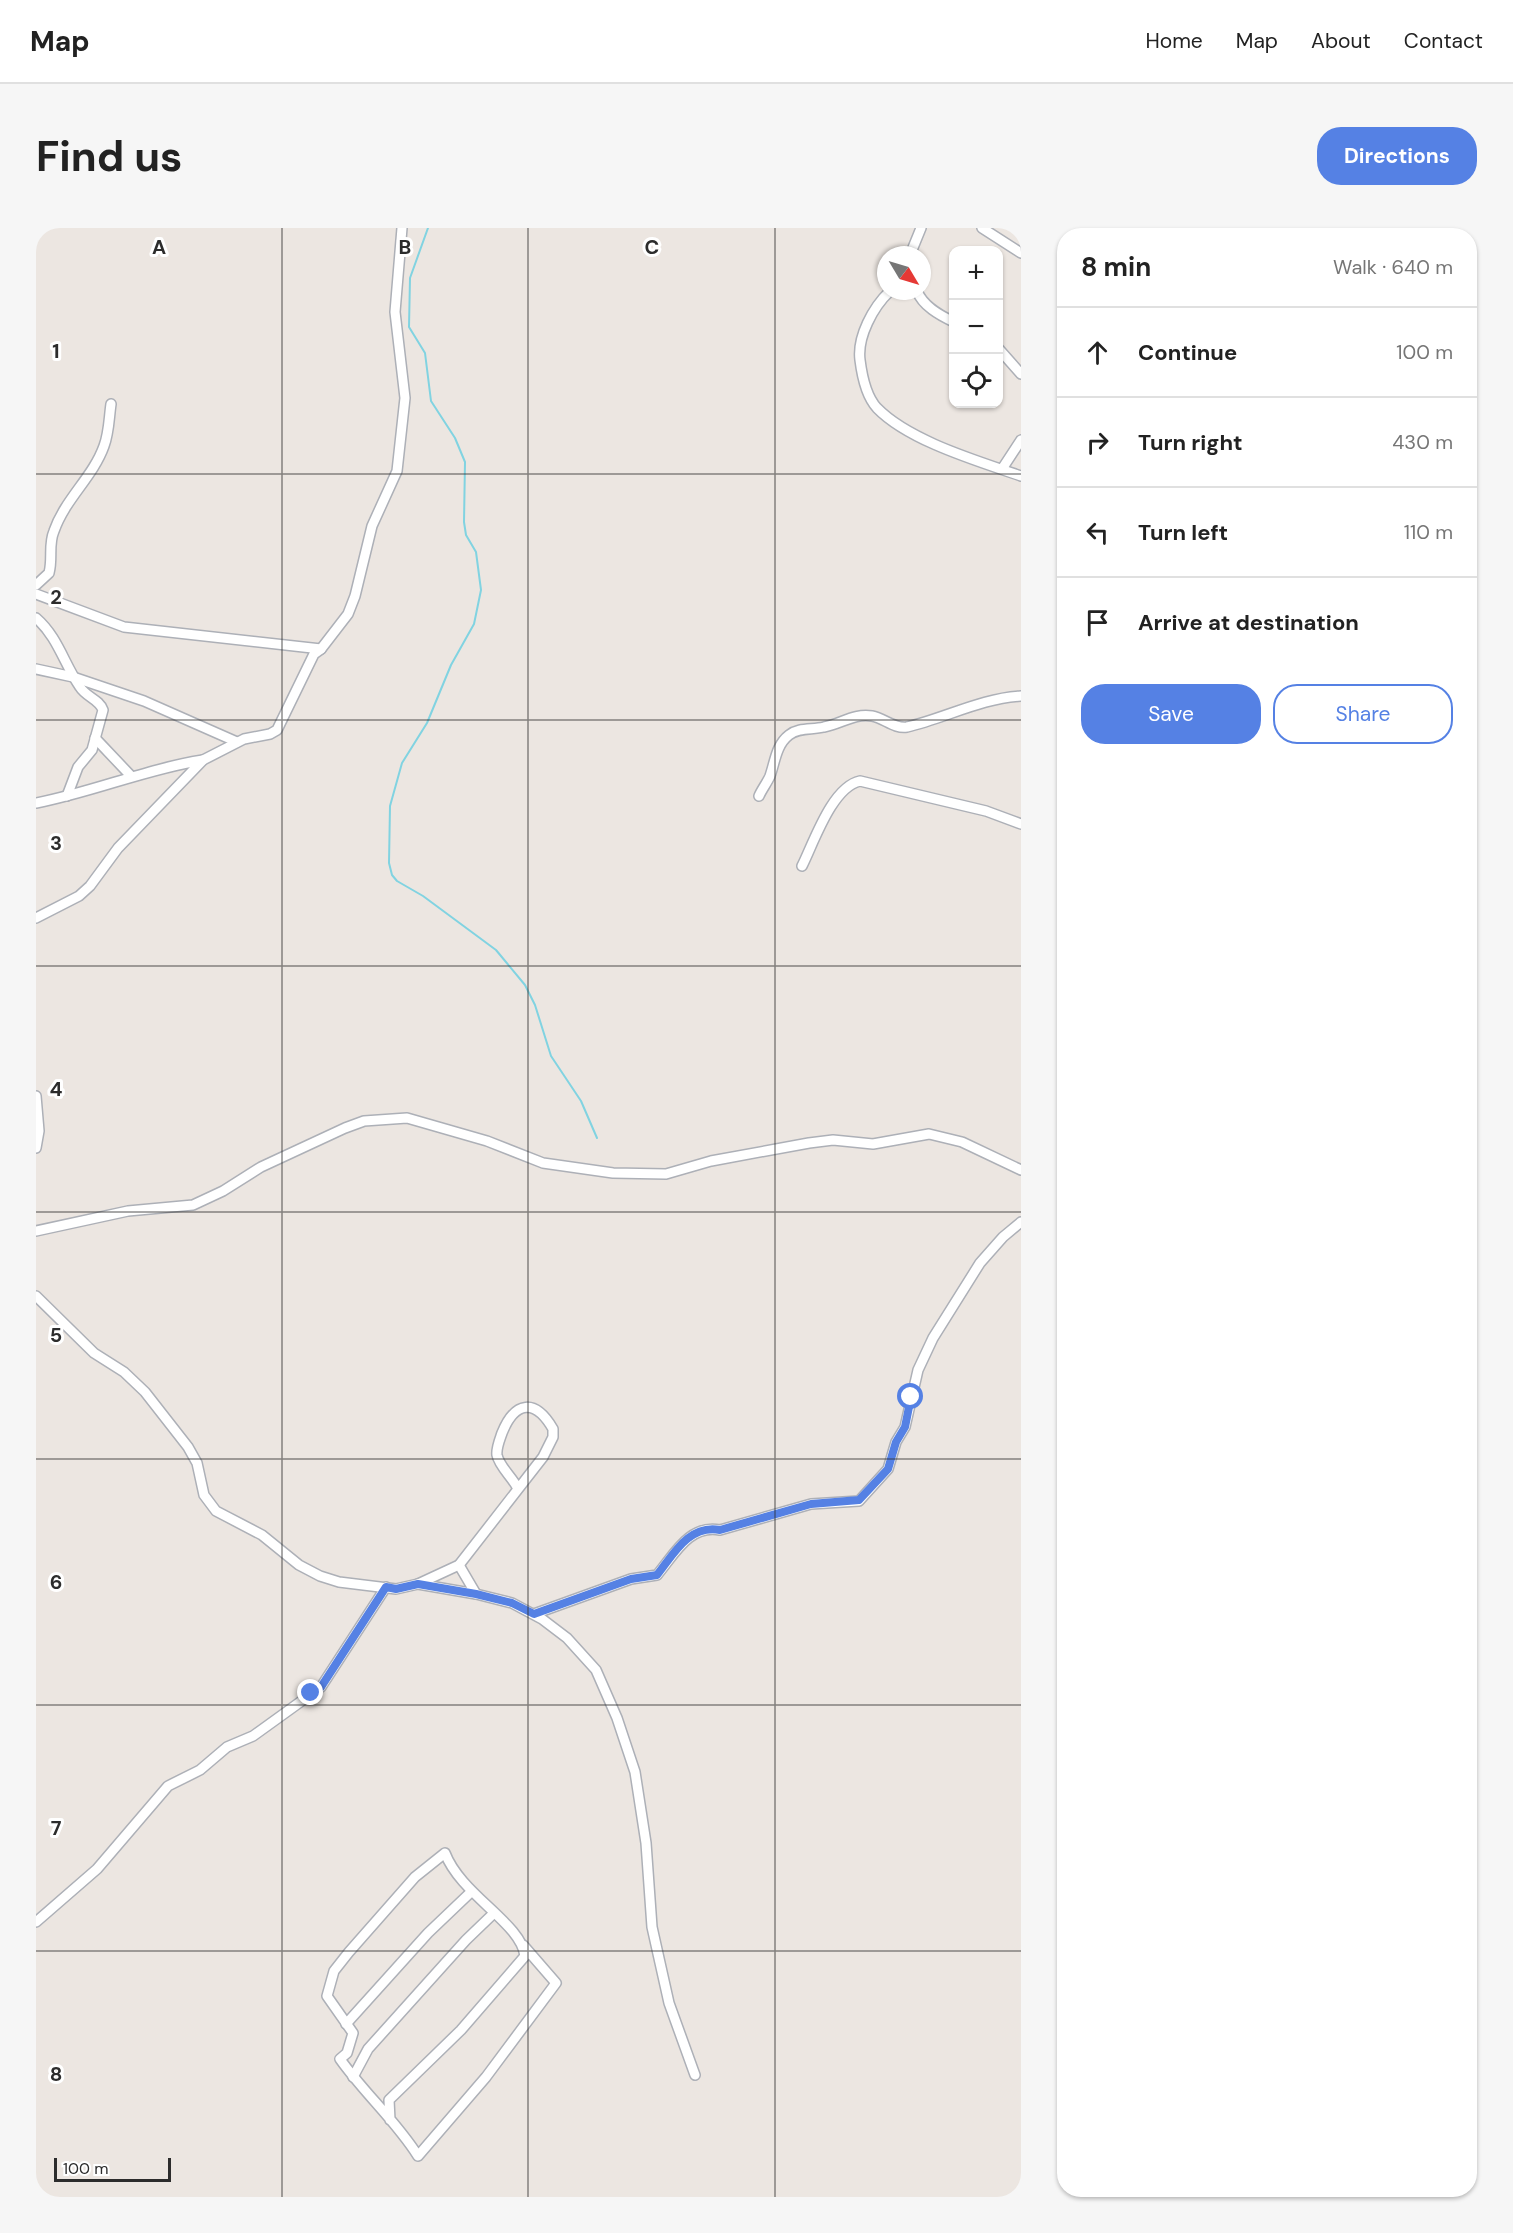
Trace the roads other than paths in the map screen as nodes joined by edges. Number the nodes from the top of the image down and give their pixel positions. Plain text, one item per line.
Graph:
1 (402, 228) edge
2 (982, 228) edge
3 (919, 232) edge
4 (914, 246) edge
5 (1021, 253) edge
6 (884, 300) edge
7 (921, 300) edge
8 (949, 319) edge
9 (1003, 353) edge
10 (1021, 374) edge
11 (111, 404) dead end
12 (1021, 440) edge
13 (1002, 469) junction
14 (1021, 476) edge
15 (36, 585) edge
16 (36, 594) edge
17 (36, 618) edge
18 (321, 649) junction
19 (36, 669) edge
20 (73, 677) junction
21 (1021, 696) edge
22 (95, 738) junction
23 (237, 742) junction
24 (203, 760) junction
25 (131, 776) junction
26 (67, 796) junction
27 (759, 796) dead end
28 (36, 803) edge
29 (1021, 824) edge
30 (802, 866) dead end
31 (36, 918) edge
32 (36, 1096) edge
33 (36, 1148) edge
34 (1021, 1170) edge
35 (1021, 1221) edge
36 (36, 1231) edge
37 (36, 1296) edge
38 (517, 1487) junction
39 (459, 1565) junction
40 (418, 1584) junction
41 (386, 1587) junction
42 (476, 1594) junction
43 (534, 1614) junction
44 (471, 1892) junction
45 (493, 1914) junction
46 (36, 1922) edge
47 (523, 1945) junction
48 (346, 2024) junction
49 (696, 2075) dead end
50 (353, 2077) junction
51 (390, 2120) junction

1 - 18 street
2 - 5 street
3 - 4 street
6 - 13 street
7 - 8 street
9 - 10 street
11 - 15 street
12 - 13 street
13 - 14 street
16 - 18 street
17 - 20 street
18 - 23 street
19 - 20 street
20 - 22 street
20 - 23 street
21 - 27 street
22 - 25 street
22 - 26 street
23 - 24 street
24 - 25 street
24 - 31 street
25 - 26 street
26 - 28 street
29 - 30 street
32 - 33 street
34 - 36 street
35 - 43 street
37 - 41 street
38 - 38 street
38 - 39 street
39 - 40 street
39 - 42 street
40 - 41 street
40 - 42 street
41 - 46 street
42 - 43 street
43 - 49 street
44 - 45 street
44 - 48 street
44 - 48 street
45 - 47 street
45 - 50 street
47 - 51 street
47 - 51 street
48 - 50 street
50 - 51 street

